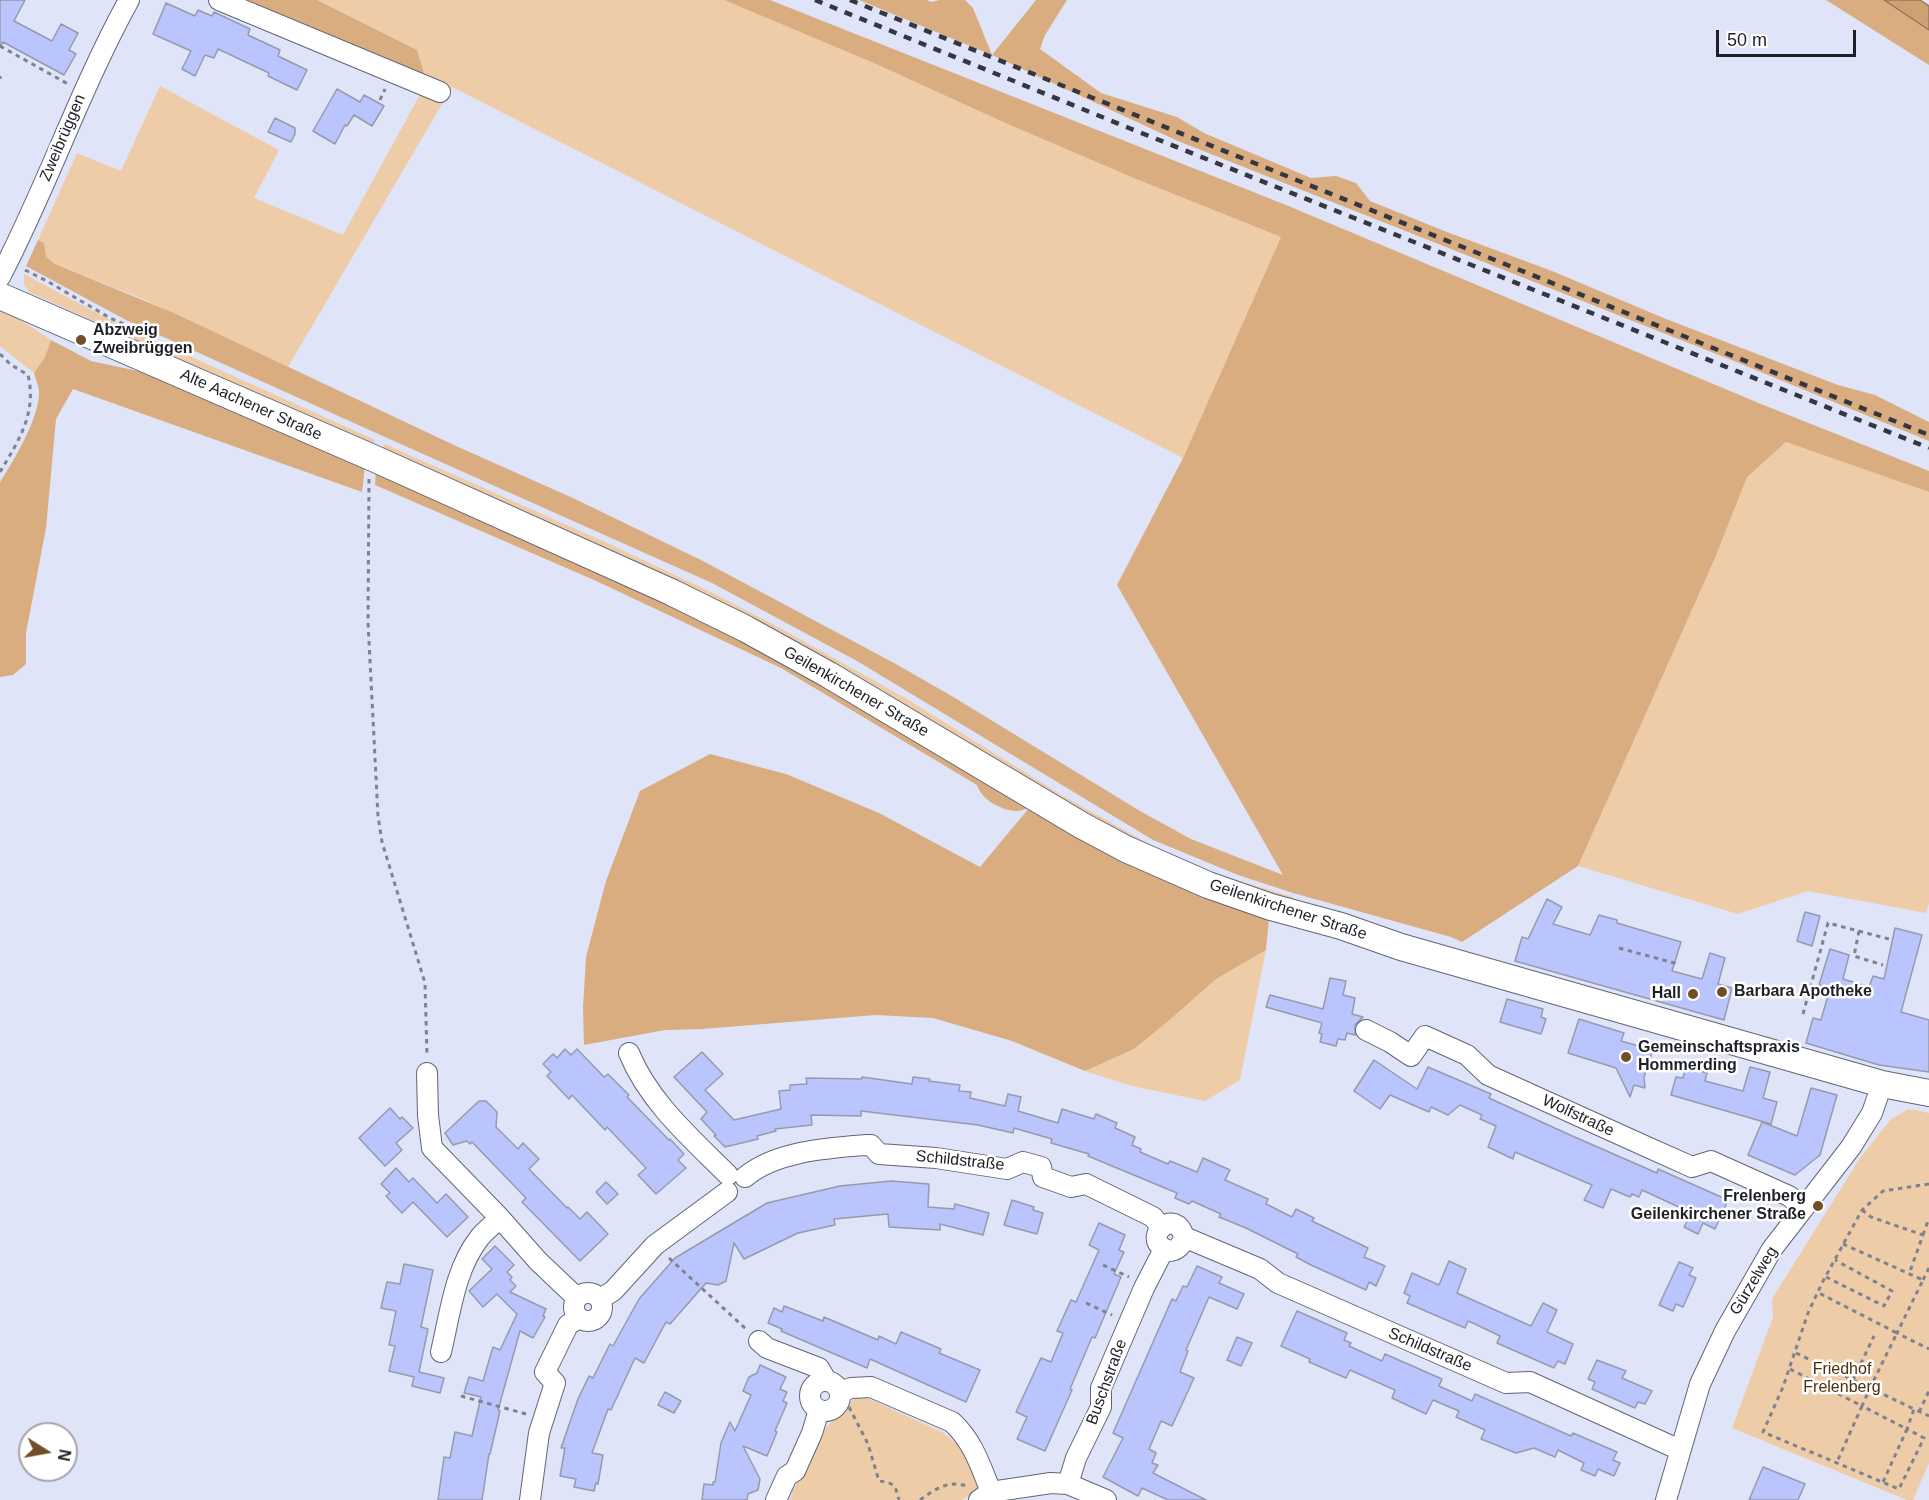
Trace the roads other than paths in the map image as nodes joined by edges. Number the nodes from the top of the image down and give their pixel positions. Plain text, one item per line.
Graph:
1 (129, 0) edge
2 (219, 0) edge
3 (440, 92) dead end
4 (0, 277) edge
5 (0, 296) edge
6 (501, 515) joint
7 (1366, 1030) dead end
8 (629, 1053) dead end
9 (427, 1073) road end
10 (1882, 1084) junction
11 (1929, 1093) edge
12 (733, 1181) junction
13 (1804, 1208) junction
14 (500, 1218) junction
15 (1161, 1227) junction
16 (1184, 1237) junction
17 (1164, 1249) junction
18 (577, 1298) junction
19 (600, 1299) junction
20 (579, 1318) junction
21 (759, 1341) road end
22 (441, 1352) dead end
23 (836, 1390) junction
24 (1680, 1450) junction
25 (1068, 1484) junction
26 (985, 1496) edge
27 (530, 1500) edge
28 (776, 1500) edge
29 (1106, 1500) edge
30 (1666, 1500) edge

1 - 4 street, Zweibrüggen
2 - 3 street
5 - 6 main road, Alte Aachener Straße
6 - 10 main road, Geilenkirchener Straße
7 - 13 street, Wolfstraße
8 - 12 street
9 - 14 street
10 - 11 main road, Geilenkirchener Straße
10 - 13 street, Gürzelweg
12 - 15 street, Schildstraße
12 - 19 street, Schildstraße
13 - 24 street, Gürzelweg
14 - 18 street
14 - 22 street
15 - 16 street, Schildstraße
15 - 17 street
16 - 17 street
16 - 24 street, Schildstraße
17 - 25 street, Buschstraße
18 - 19 street
18 - 20 street
19 - 20 street, Schildstraße
20 - 27 street, Schildstraße
21 - 23 street
23 - 26 street
23 - 28 street
24 - 30 street, Gürzelweg
25 - 26 street
25 - 29 street

